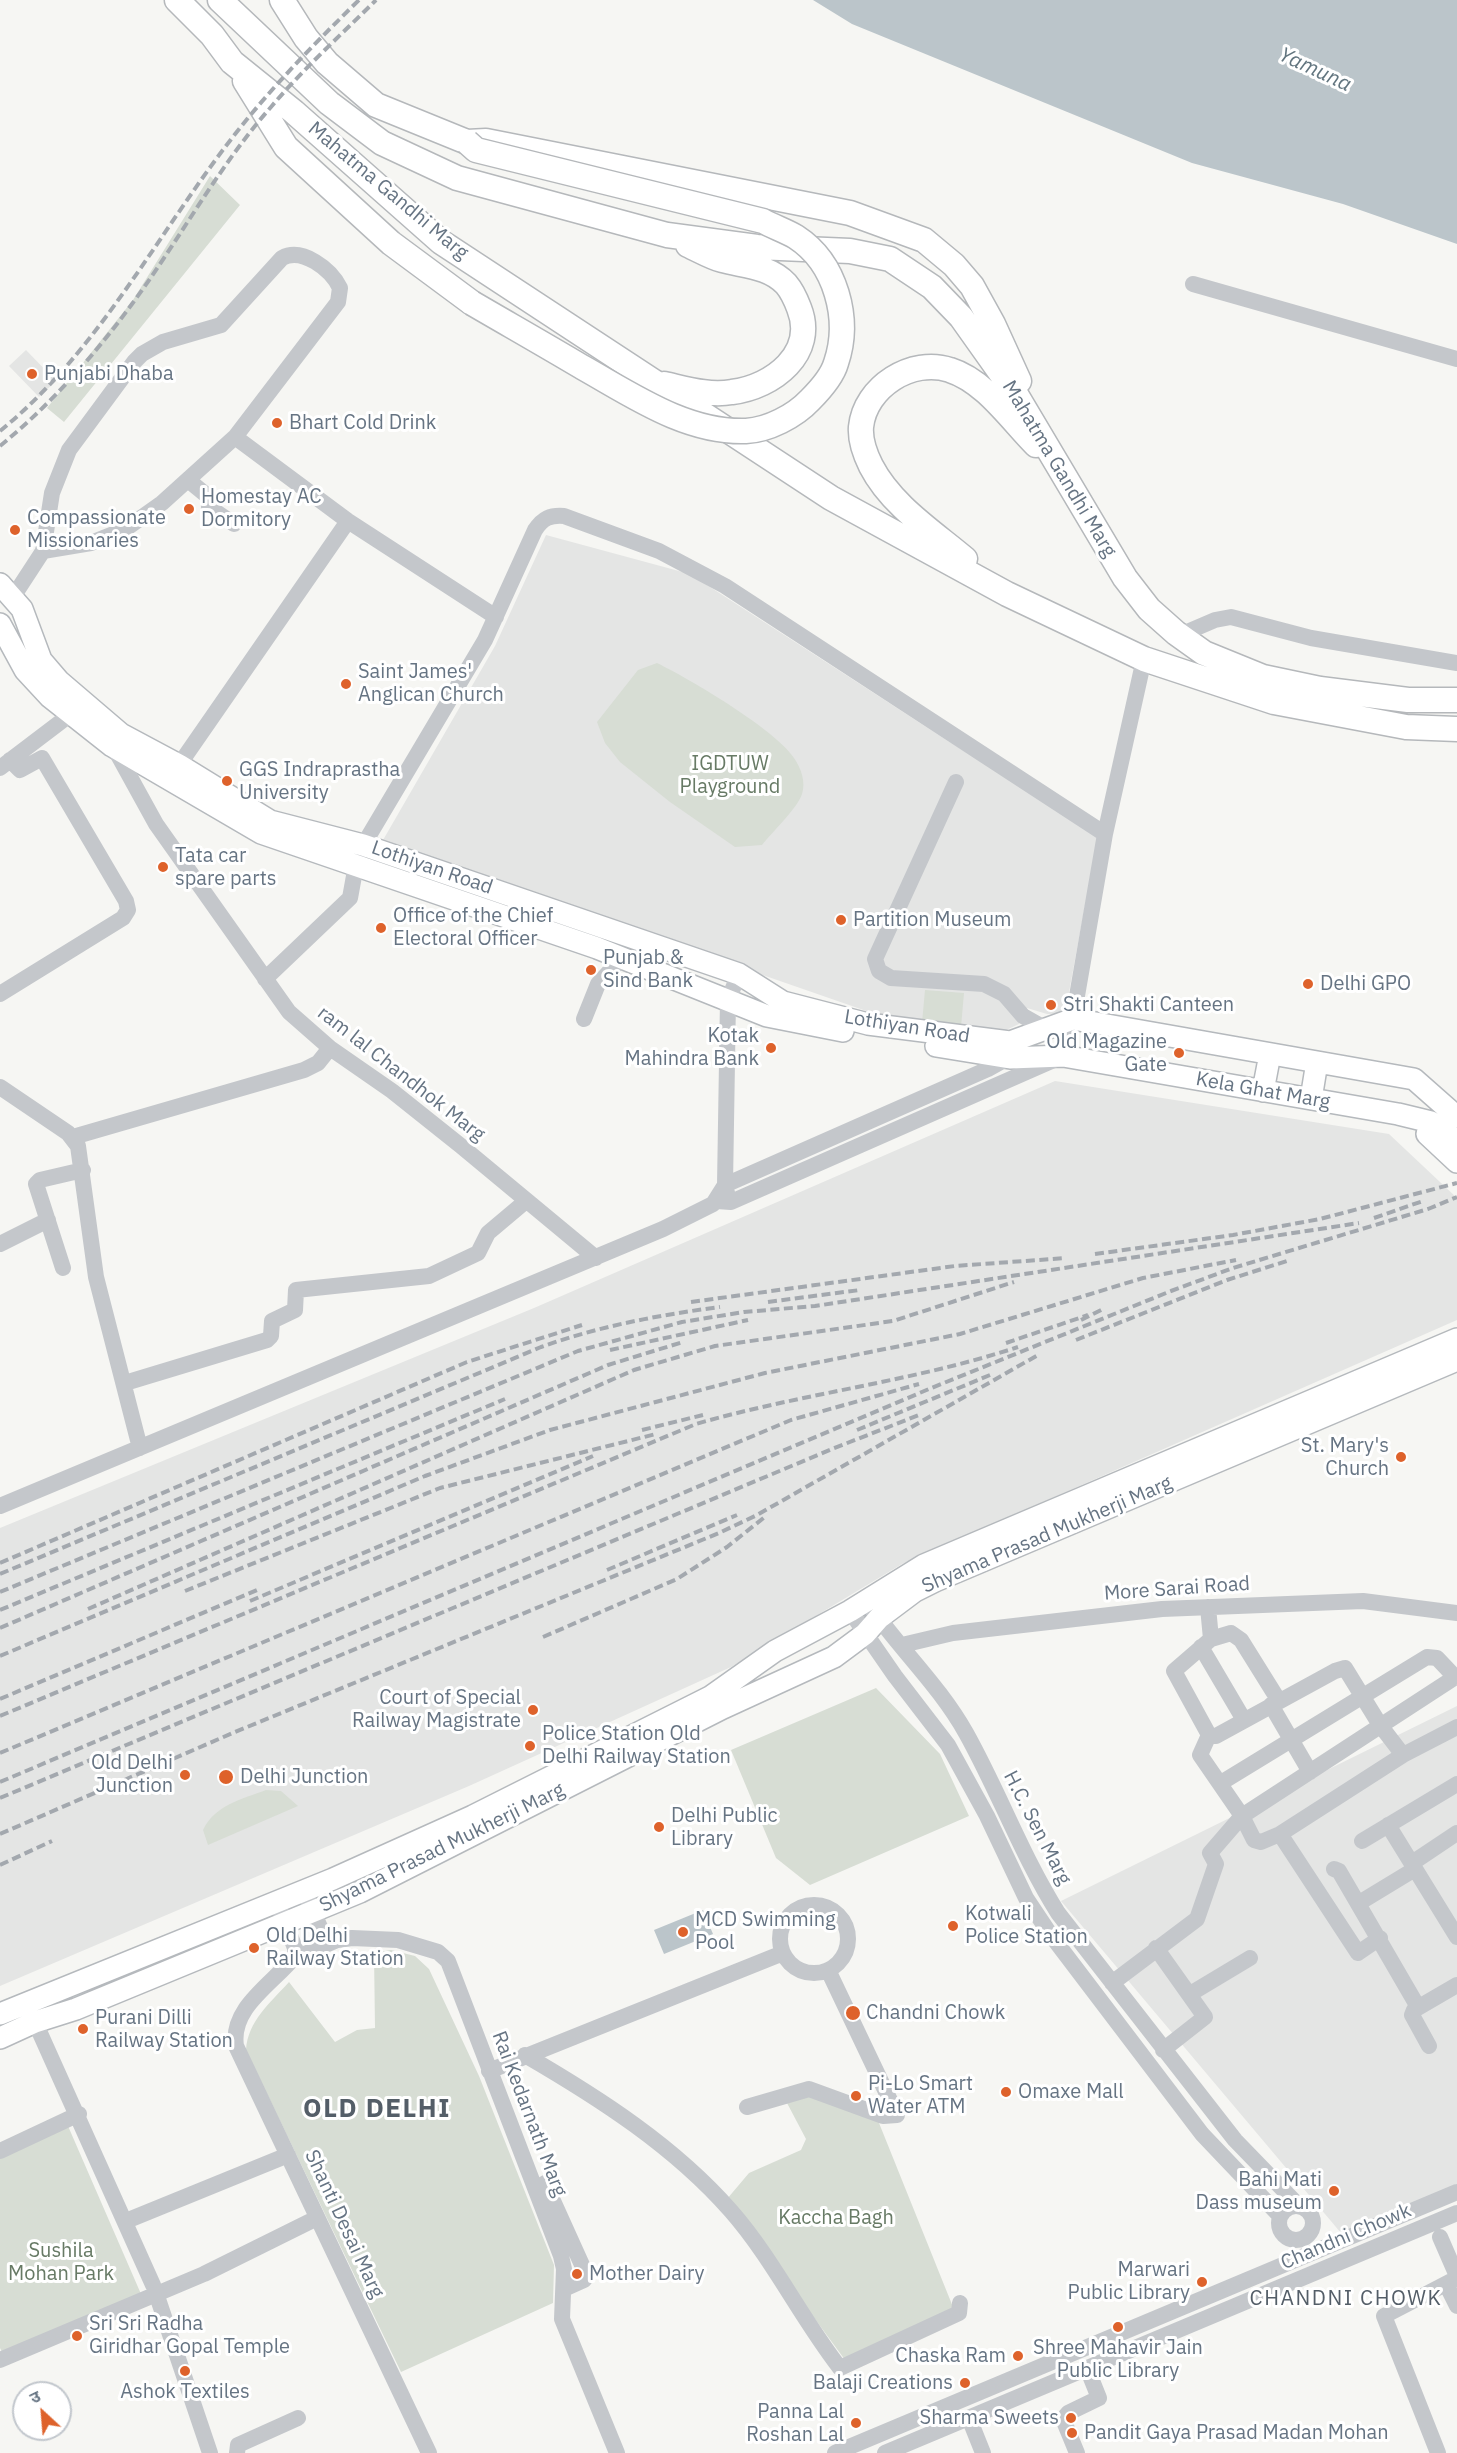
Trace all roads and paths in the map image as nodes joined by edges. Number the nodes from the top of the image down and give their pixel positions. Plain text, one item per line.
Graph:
1 (177, 0) edge
2 (220, 0) edge
3 (282, 0) edge
4 (232, 62) junction
5 (467, 142) junction
6 (667, 235) junction
7 (1193, 284) dead end
8 (1457, 359) edge
9 (648, 380) junction
10 (235, 437) junction
11 (1061, 470) junction
12 (188, 480) junction
13 (348, 521) junction
14 (234, 524) dead end
15 (43, 551) junction
16 (6, 590) edge
17 (1007, 594) junction
18 (496, 617) junction
19 (0, 624) edge
20 (1180, 635) junction
21 (1144, 659) junction
22 (1457, 663) edge
23 (1457, 700) edge
24 (71, 714) junction
25 (1457, 729) edge
26 (112, 746) junction
27 (5, 764) edge
28 (178, 765) junction
29 (956, 782) dead end
30 (1105, 834) junction
31 (363, 845) junction
32 (356, 866) junction
33 (622, 958) junction
34 (739, 974) junction
35 (265, 979) junction
36 (0, 994) edge
37 (728, 1000) junction
38 (1074, 1012) junction
39 (584, 1019) dead end
40 (1046, 1029) junction
41 (330, 1048) junction
42 (1270, 1053) junction
43 (1063, 1056) junction
44 (1010, 1058) junction
45 (1317, 1062) junction
46 (1414, 1080) junction
47 (0, 1087) edge
48 (1263, 1091) junction
49 (1457, 1095) edge
50 (1311, 1099) junction
51 (1398, 1114) junction
52 (1457, 1116) edge
53 (73, 1137) junction
54 (1457, 1141) edge
55 (1457, 1162) edge
56 (83, 1170) junction
57 (724, 1185) junction
58 (526, 1201) junction
59 (724, 1202) junction
60 (48, 1220) junction
61 (0, 1244) edge
62 (596, 1258) junction
63 (63, 1268) dead end
64 (1457, 1339) edge
65 (1457, 1360) edge
66 (124, 1383) junction
67 (140, 1448) junction
68 (0, 1506) edge
69 (858, 1606) junction
70 (1208, 1607) junction
71 (1457, 1613) edge
72 (879, 1618) junction
73 (865, 1634) junction
74 (1206, 1643) junction
75 (902, 1645) junction
76 (1456, 1677) edge
77 (1363, 1696) junction
78 (1275, 1703) junction
79 (1244, 1720) junction
80 (1380, 1725) junction
81 (1457, 1727) edge
82 (1209, 1735) junction
83 (1292, 1741) junction
84 (1402, 1755) junction
85 (1310, 1772) junction
86 (1224, 1781) dead end
87 (1457, 1784) edge
88 (1242, 1816) junction
89 (1388, 1825) junction
90 (1457, 1833) edge
91 (1280, 1834) junction
92 (1362, 1841) dead end
93 (1413, 1866) junction
94 (1334, 1869) dead end
95 (304, 1891) junction
96 (277, 1902) junction
97 (1359, 1903) junction
98 (313, 1911) junction
99 (285, 1923) junction
100 (1457, 1937) edge
101 (1380, 1938) junction
102 (335, 1941) junction
103 (1156, 1948) junction
104 (783, 1953) junction
105 (1250, 1958) dead end
106 (293, 1959) junction
107 (828, 1970) junction
108 (1112, 1983) junction
109 (1457, 1985) edge
110 (1190, 1994) junction
111 (1418, 2007) junction
112 (0, 2014) edge
113 (35, 2022) junction
114 (1151, 2035) junction
115 (0, 2038) edge
116 (1429, 2046) dead end
117 (1135, 2047) junction
118 (1163, 2050) junction
119 (525, 2055) junction
120 (489, 2071) junction
121 (747, 2108) dead end
122 (79, 2114) junction
123 (0, 2151) edge
124 (288, 2155) junction
125 (545, 2183) dead end
126 (1457, 2192) edge
127 (1298, 2205) junction
128 (1457, 2213) edge
129 (1280, 2216) junction
130 (317, 2218) junction
131 (126, 2221) junction
132 (1308, 2235) junction
133 (1440, 2237) dead end
134 (1315, 2252) junction
135 (1326, 2268) junction
136 (1453, 2279) edge
137 (155, 2289) junction
138 (564, 2289) junction
139 (960, 2304) dead end
140 (1457, 2306) edge
141 (0, 2360) edge
142 (1088, 2368) junction
143 (298, 2418) dead end
144 (969, 2418) junction
145 (210, 2453) edge
146 (237, 2453) edge
147 (429, 2453) edge
148 (617, 2453) edge
149 (835, 2453) edge
150 (885, 2453) edge
151 (983, 2453) edge
152 (1077, 2453) edge
153 (1438, 2453) edge

1 - 4 highway, Mahatma Gandhi Marg
2 - 6 highway, Mahatma Gandhi Marg
3 - 5 highway
4 - 5 highway, bridge
4 - 9 highway, Mahatma Gandhi Marg
5 - 11 highway
6 - 9 highway, Mahatma Gandhi Marg
6 - 11 highway, Mahatma Gandhi Marg
7 - 8 street
9 - 17 highway, Mahatma Gandhi Marg
10 - 12 street
10 - 13 street
10 - 15 street
11 - 17 highway
11 - 20 highway, Mahatma Gandhi Marg
12 - 14 street
12 - 15 street
13 - 18 street
13 - 28 street
15 - 16 street
16 - 28 main road, Lothiyan Road
17 - 21 highway, Mahatma Gandhi Marg
18 - 30 street
18 - 31 street
19 - 24 main road, Lothiyan Road
20 - 22 street
20 - 23 highway, Mahatma Gandhi Marg
21 - 25 highway, Mahatma Gandhi Marg
21 - 30 street
24 - 26 main road, Lothiyan Road
24 - 27 street
26 - 32 main road, Lothiyan Road
26 - 35 street, ram lal Chandhok Marg
27 - 36 street
28 - 31 main road, Lothiyan Road
29 - 40 street
30 - 38 street
31 - 32 street
31 - 34 main road, Lothiyan Road
32 - 33 main road, Lothiyan Road
32 - 35 street
33 - 37 main road, Lothiyan Road
33 - 39 street
34 - 37 street
34 - 40 main road, Lothiyan Road
35 - 41 street, ram lal Chandhok Marg
37 - 44 main road, Lothiyan Road
37 - 57 street
38 - 40 main road, Lothiyan Road
38 - 42 main road, Kela Ghat Marg
38 - 43 street
40 - 44 street
41 - 53 street
41 - 58 street, ram lal Chandhok Marg
42 - 45 main road, Kela Ghat Marg
42 - 48 main road
43 - 44 main road, Lothiyan Road
43 - 48 main road, Kela Ghat Marg
43 - 59 street
44 - 57 street
45 - 46 main road, Kela Ghat Marg
45 - 50 main road
46 - 49 main road
46 - 52 main road, Kela Ghat Marg
47 - 53 street
48 - 50 main road, Kela Ghat Marg
50 - 51 main road, Kela Ghat Marg
51 - 54 main road, Kela Ghat Marg
51 - 55 main road
53 - 56 street
56 - 60 street
56 - 66 street
57 - 59 street
58 - 62 street, ram lal Chandhok Marg
58 - 66 street
59 - 62 street
60 - 61 street
60 - 63 street
62 - 67 street
64 - 69 main road, Shyama Prasad Mukherji Marg
65 - 72 main road, Shyama Prasad Mukherji Marg
66 - 67 street
67 - 68 street
69 - 72 street, H.C. Sen Marg
69 - 73 street, H.C. Sen Marg
69 - 95 main road, Shyama Prasad Mukherji Marg
70 - 71 street, More Sarai Road
70 - 74 street
70 - 75 street, More Sarai Road
72 - 73 main road, Shyama Prasad Mukherji Marg
72 - 75 street, H.C. Sen Marg
73 - 98 main road, Shyama Prasad Mukherji Marg
73 - 117 street, H.C. Sen Marg
74 - 78 street
74 - 79 street
74 - 82 street
75 - 108 street, H.C. Sen Marg
76 - 77 street
76 - 80 street
77 - 78 street
77 - 80 street
77 - 83 street
78 - 79 street
78 - 83 street
79 - 82 street
80 - 84 street
80 - 85 street
81 - 84 street
82 - 88 street
83 - 85 street
83 - 86 street
84 - 91 street
85 - 88 street
87 - 89 street
88 - 91 street
88 - 103 street
89 - 92 street
89 - 93 street
90 - 93 street
91 - 101 street
93 - 97 street
93 - 100 street
94 - 97 street
95 - 96 main road, Shyama Prasad Mukherji Marg
95 - 98 street
96 - 99 street
96 - 112 main road, Shyama Prasad Mukherji Marg
97 - 101 street
98 - 99 main road, Shyama Prasad Mukherji Marg
98 - 102 street
99 - 106 street
99 - 113 main road, Shyama Prasad Mukherji Marg
101 - 111 street
102 - 106 street, Shanti Desai Marg
102 - 120 street, Rai Kedarnath Marg
103 - 108 street
103 - 110 street
104 - 107 street
104 - 107 street
104 - 119 street
105 - 110 street
106 - 124 street, Shanti Desai Marg
107 - 121 street
108 - 114 street, H.C. Sen Marg
109 - 111 street
110 - 118 street
111 - 116 street
113 - 115 main road, Shyama Prasad Mukherji Marg
113 - 122 street
114 - 117 street
114 - 118 street, H.C. Sen Marg
117 - 129 street, H.C. Sen Marg
118 - 127 street, H.C. Sen Marg
119 - 120 street
119 - 139 street
120 - 138 street, Rai Kedarnath Marg
122 - 123 street
122 - 131 street
124 - 130 street, Shanti Desai Marg
124 - 131 street
125 - 138 street
126 - 134 street, Chandni Chowk
127 - 129 street
127 - 132 street
128 - 135 street, Chandni Chowk
129 - 132 street
130 - 137 street
130 - 147 street, Shanti Desai Marg
131 - 137 street
132 - 134 street
133 - 136 street
134 - 135 street
134 - 149 street, Chandni Chowk
135 - 142 street, Chandni Chowk
136 - 140 street
136 - 153 street
137 - 141 street
137 - 145 street
138 - 148 street, Rai Kedarnath Marg
142 - 144 street, Chandni Chowk
142 - 152 street
143 - 146 street
144 - 150 street, Chandni Chowk
144 - 151 street

